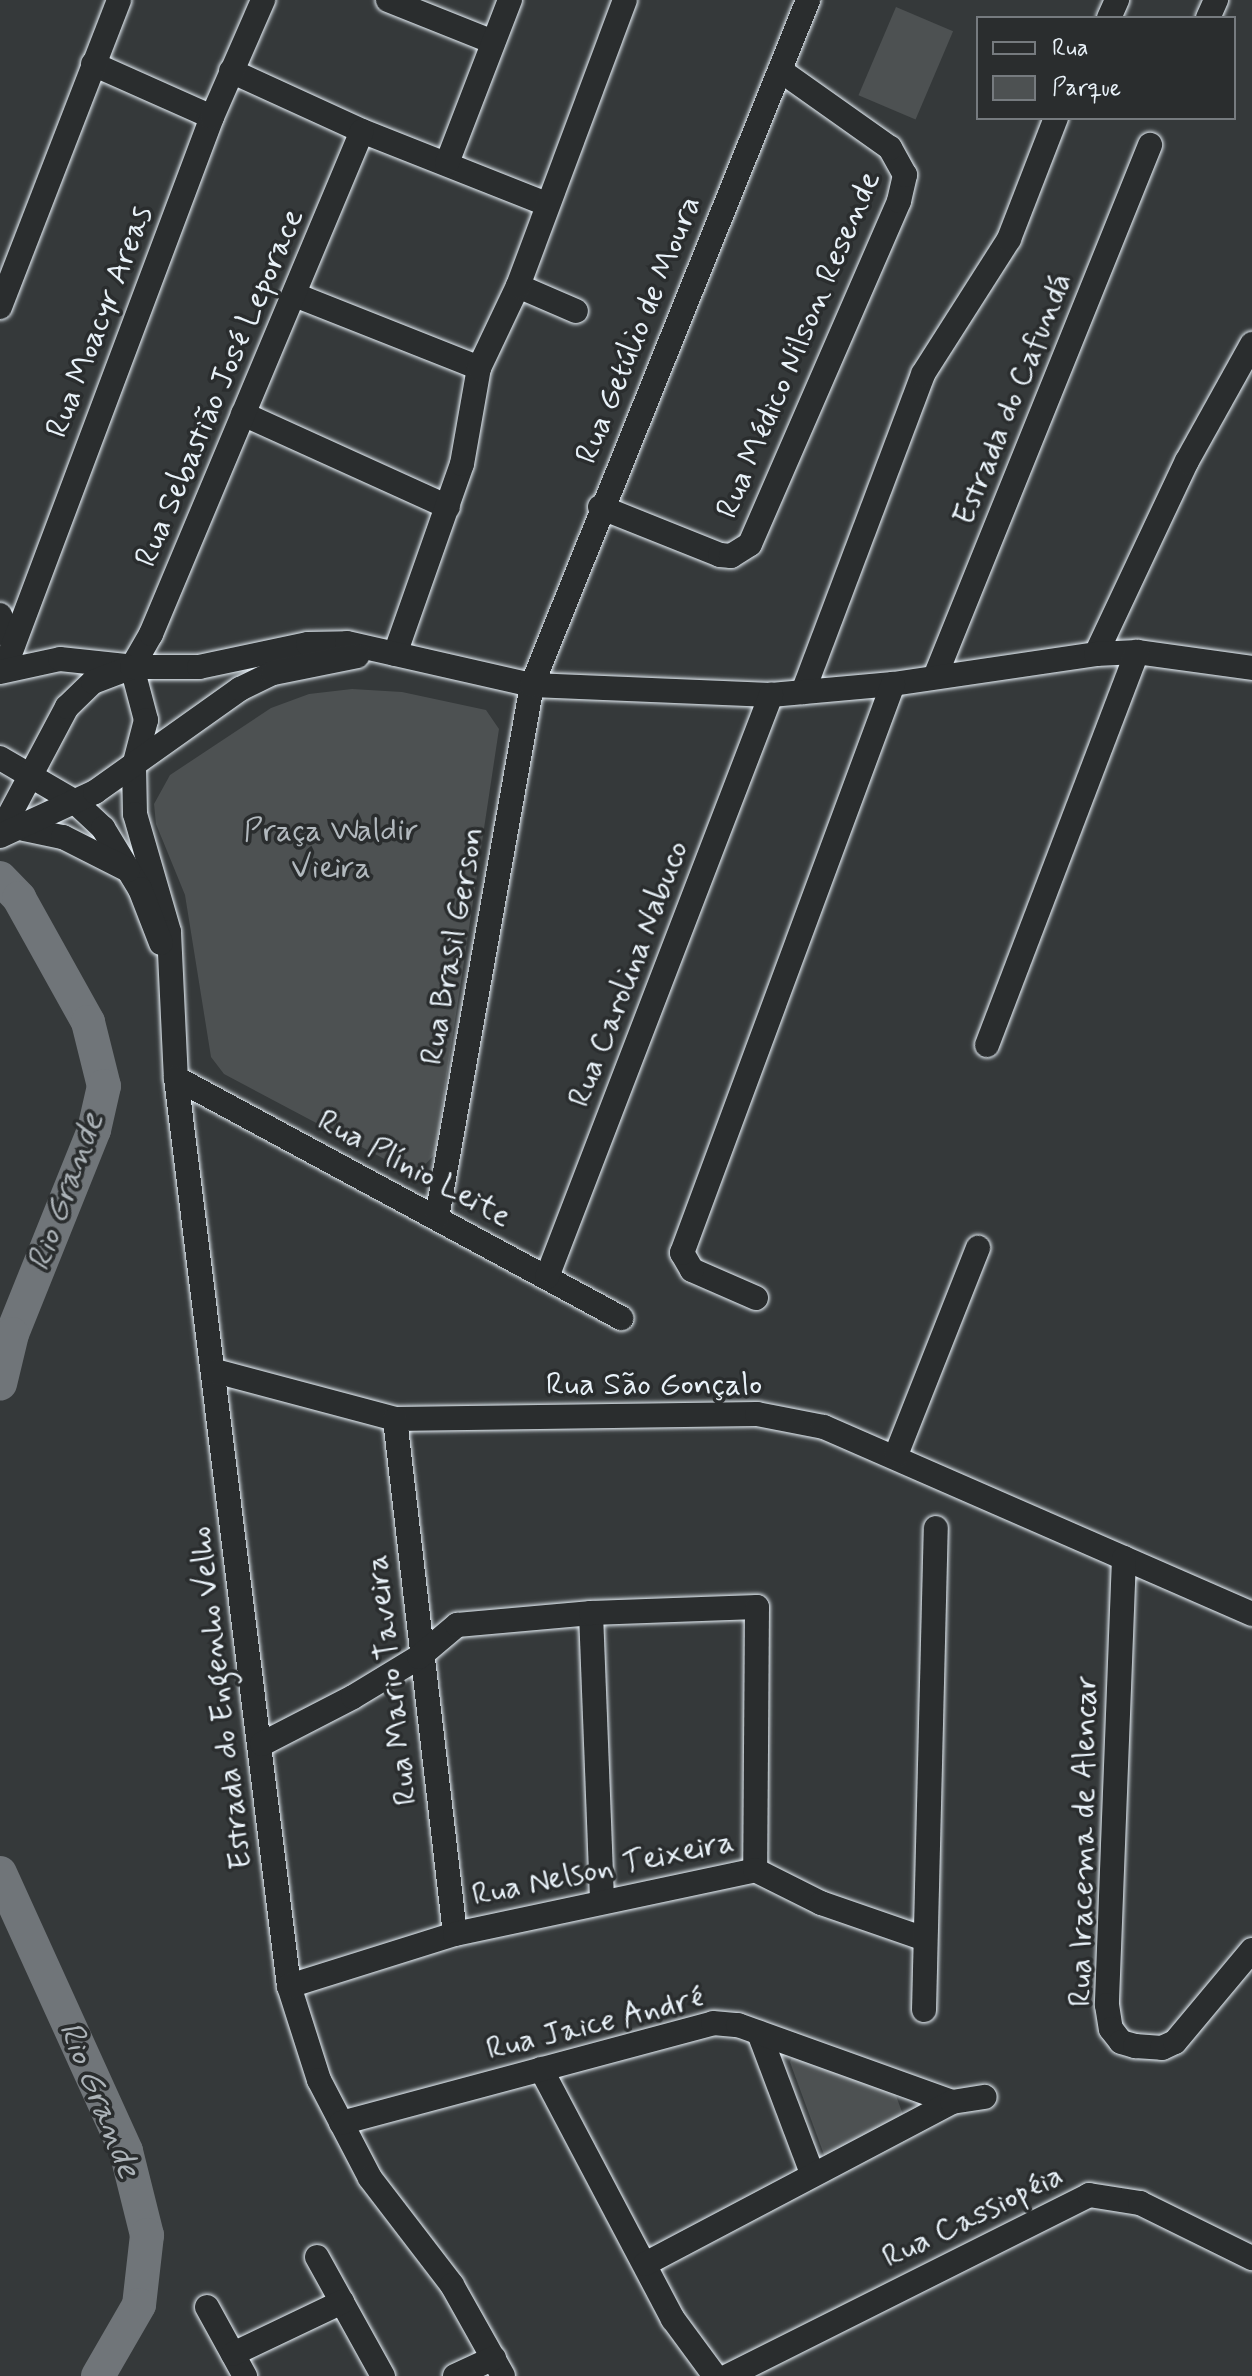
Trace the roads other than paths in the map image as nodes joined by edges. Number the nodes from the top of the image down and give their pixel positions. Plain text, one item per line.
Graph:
1 (119, 0) edge
2 (263, 0) edge
3 (388, 0) edge
4 (510, 0) edge
5 (625, 0) edge
6 (808, 0) edge
7 (493, 42) junction
8 (93, 64) junction
9 (780, 70) junction
10 (231, 71) junction
11 (212, 117) junction
12 (1055, 120) edge
13 (362, 131) junction
14 (1150, 145) dead end
15 (447, 163) junction
16 (546, 204) junction
17 (518, 286) junction
18 (295, 295) junction
19 (0, 307) edge
20 (576, 311) dead end
21 (1252, 344) edge
22 (479, 368) junction
23 (243, 414) junction
24 (448, 507) junction
25 (600, 507) junction
26 (0, 615) edge
27 (13, 644) junction
28 (1137, 652) junction
29 (389, 653) junction
30 (1096, 654) junction
31 (132, 667) junction
32 (1252, 668) edge
33 (2, 671) edge
34 (935, 677) junction
35 (893, 684) junction
36 (532, 685) junction
37 (803, 692) junction
38 (771, 695) junction
39 (0, 758) edge
40 (134, 766) junction
41 (26, 775) junction
42 (74, 801) junction
43 (8, 833) edge
44 (130, 871) junction
45 (167, 956) junction
46 (987, 1045) dead end
47 (176, 1078) junction
48 (437, 1217) junction
49 (978, 1248) dead end
50 (547, 1277) junction
51 (756, 1298) dead end
52 (621, 1318) dead end
53 (215, 1371) junction
54 (395, 1419) junction
55 (896, 1455) junction
56 (936, 1528) dead end
57 (1124, 1558) junction
58 (591, 1613) junction
59 (1252, 1614) edge
60 (419, 1657) junction
61 (262, 1744) junction
62 (755, 1870) junction
63 (602, 1899) junction
64 (455, 1934) junction
65 (925, 1939) junction
66 (1252, 1950) edge
67 (289, 1986) junction
68 (924, 2010) dead end
69 (759, 2033) junction
70 (541, 2069) junction
71 (985, 2097) dead end
72 (952, 2102) junction
73 (341, 2123) junction
74 (812, 2173) junction
75 (317, 2257) dead end
76 (1252, 2258) edge
77 (645, 2264) junction
78 (342, 2302) junction
79 (207, 2307) dead end
80 (233, 2354) junction
81 (498, 2367) edge
82 (245, 2376) edge
83 (383, 2376) edge
84 (455, 2376) edge
85 (715, 2376) edge
86 (728, 2376) edge

1 - 8 street
2 - 10 street, Rua Moacyr Areas
3 - 7 street
4 - 7 street
5 - 16 street
6 - 9 street, Rua Getúlio de Moura
7 - 15 street
8 - 11 street
8 - 19 street
9 - 25 street, Rua Getúlio de Moura
9 - 25 street, Rua Médico Nilson Resende
10 - 11 street, Rua Moacyr Areas
10 - 13 street
11 - 27 street, Rua Moacyr Areas
12 - 37 street
13 - 15 street
13 - 18 street, Rua Sebastião José Leporace
14 - 34 street, Estrada do Cafundá
15 - 16 street
16 - 17 street
17 - 20 street
17 - 22 street
18 - 22 street
18 - 23 street, Rua Sebastião José Leporace
21 - 30 street
22 - 24 street
23 - 24 street
23 - 31 street, Rua Sebastião José Leporace
24 - 29 street
25 - 36 street, Rua Getúlio de Moura
26 - 27 street
27 - 33 street, Rua Moacyr Areas
28 - 30 street
28 - 32 street
28 - 46 street
29 - 31 street
29 - 36 street
29 - 40 street
30 - 34 street
31 - 33 street
31 - 40 street, Estrada do Engenho Velho
31 - 41 street
34 - 35 street
35 - 37 street
35 - 51 street
36 - 38 street
36 - 48 street, Rua Brasil Gerson
37 - 38 street
38 - 50 street, Rua Carolina Nabuco
39 - 41 street, Estrada do Engenho Velho
40 - 42 street
40 - 45 street, Estrada do Engenho Velho
41 - 42 street, Estrada do Engenho Velho
41 - 43 street
42 - 43 street
42 - 44 street, Estrada do Engenho Velho
43 - 44 street
44 - 45 street, Estrada do Engenho Velho
45 - 47 street, Estrada do Engenho Velho
47 - 48 street, Rua Plínio Leite
47 - 53 street, Estrada do Engenho Velho
48 - 50 street, Rua Plínio Leite
49 - 55 street
50 - 52 street, Rua Plínio Leite
53 - 54 street, Rua São Gonçalo
53 - 61 street, Estrada do Engenho Velho
54 - 55 street, Rua São Gonçalo
54 - 60 street, Rua Mario Taveira
55 - 57 street, Rua São Gonçalo
56 - 65 street
57 - 59 street, Rua São Gonçalo
57 - 66 street, Rua Iracema de Alencar
58 - 60 street
58 - 62 street
58 - 63 street
60 - 61 street
60 - 64 street, Rua Mario Taveira
61 - 67 street, Estrada do Engenho Velho
62 - 63 street, Rua Nelson Teixeira
62 - 65 street, Rua Nelson Teixeira
63 - 64 street, Rua Nelson Teixeira
64 - 67 street, Rua Nelson Teixeira
65 - 68 street
67 - 73 street, Estrada do Engenho Velho
69 - 70 street, Rua Jaice André
69 - 72 street, Rua Jaice André
69 - 74 street
70 - 73 street, Rua Jaice André
70 - 77 street
71 - 72 street
72 - 74 street
73 - 81 street, Estrada do Engenho Velho
74 - 77 street
75 - 78 street
76 - 86 street, Rua Cassiopéia
77 - 85 street
78 - 80 street
78 - 83 street
79 - 80 street
80 - 82 street
81 - 84 street

